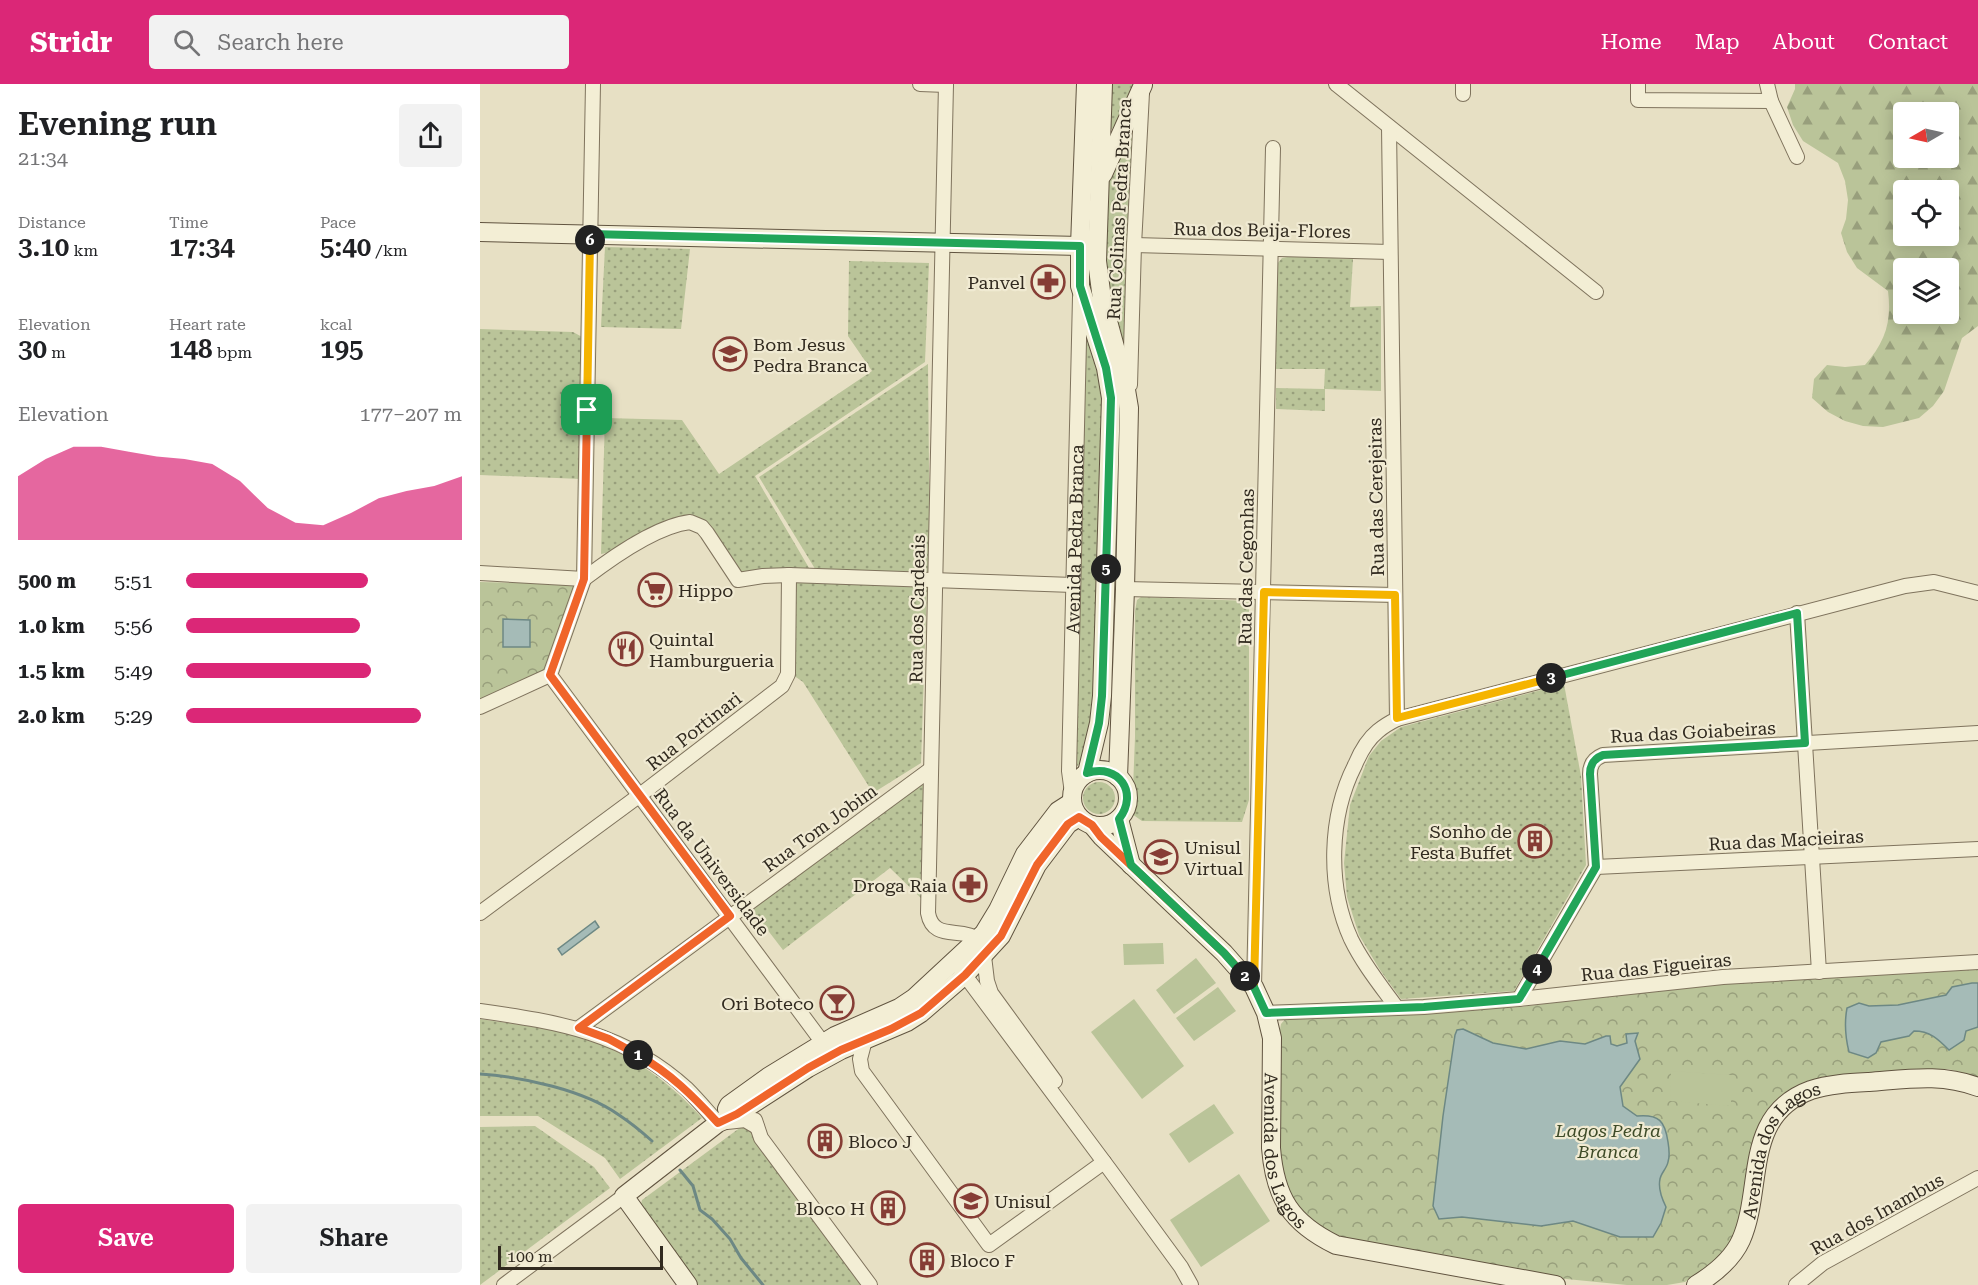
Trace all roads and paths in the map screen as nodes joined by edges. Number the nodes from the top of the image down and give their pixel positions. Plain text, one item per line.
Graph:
1 (593, 84) edge
2 (920, 84) edge
3 (946, 84) edge
4 (1086, 84) edge
5 (1103, 84) edge
6 (1143, 84) edge
7 (1336, 84) edge
8 (1638, 84) edge
9 (1767, 84) edge
10 (1771, 101) junction
11 (1389, 127) junction
12 (1273, 148) dead end
13 (1797, 157) dead end
14 (1099, 183) junction
15 (480, 232) edge
16 (590, 234) junction
17 (942, 243) junction
18 (1134, 245) junction
19 (1080, 246) junction
20 (1271, 248) junction
21 (1390, 252) junction
22 (1080, 286) junction
23 (1596, 292) dead end
24 (1129, 408) junction
25 (480, 573) edge
26 (789, 575) junction
27 (584, 579) junction
28 (935, 582) junction
29 (1073, 585) junction
30 (1125, 589) junction
31 (1264, 592) junction
32 (1978, 593) edge
33 (1395, 595) junction
34 (1797, 613) junction
35 (550, 675) junction
36 (480, 707) edge
37 (1397, 718) junction
38 (1978, 733) edge
39 (1805, 743) junction
40 (931, 769) junction
41 (1087, 773) junction
42 (1118, 777) junction
43 (640, 795) junction
44 (1079, 809) junction
45 (1119, 819) junction
46 (1978, 849) edge
47 (1812, 857) junction
48 (1131, 865) junction
49 (1596, 867) junction
50 (480, 913) edge
51 (730, 916) junction
52 (981, 947) junction
53 (1978, 962) edge
54 (960, 968) junction
55 (1819, 972) junction
56 (1254, 987) junction
57 (1519, 999) junction
58 (1397, 1008) junction
59 (480, 1011) edge
60 (1266, 1013) junction
61 (579, 1028) junction
62 (865, 1040) junction
63 (823, 1043) junction
64 (1978, 1087) edge
65 (754, 1103) junction
66 (718, 1123) junction
67 (757, 1127) junction
68 (1104, 1162) junction
69 (1978, 1178) edge
70 (624, 1196) junction
71 (1528, 1283) edge
72 (504, 1285) edge
73 (688, 1285) edge
74 (870, 1285) edge
75 (1191, 1285) edge
76 (1202, 1285) edge
77 (1556, 1285) edge
78 (1696, 1285) edge
79 (1796, 1285) edge

1 - 16 street
2 - 3 street
3 - 17 street, Rua dos Cardeais
4 - 19 main road, Avenida Pedra Branca
5 - 14 main road
6 - 14 main road
6 - 18 street, Rua Colinas Pedra Branca
7 - 11 street
8 - 10 street
9 - 10 street
10 - 13 street
11 - 21 street, Rua das Cerejeiras
11 - 23 street
12 - 20 street, Rua das Cegonhas
14 - 24 main road
15 - 16 main road
16 - 17 main road
16 - 27 street
17 - 19 main road
17 - 28 street, Rua dos Cardeais
18 - 20 street, Rua dos Beija-Flores
18 - 24 street, Rua Colinas Pedra Branca
19 - 22 main road, Avenida Pedra Branca
20 - 21 street, Rua dos Beija-Flores
20 - 31 street, Rua das Cegonhas
21 - 33 street, Rua das Cerejeiras
22 - 29 street, Avenida Pedra Branca
22 - 41 main road, Avenida Pedra Branca
24 - 30 main road
25 - 27 street
26 - 27 street
26 - 28 street
26 - 43 street, Rua Portinari
27 - 35 street
28 - 29 street
28 - 40 street, Rua dos Cardeais
29 - 44 street, Avenida Pedra Branca
30 - 31 street
30 - 42 main road
31 - 33 street
31 - 56 street, Rua das Cegonhas
32 - 34 street
33 - 37 street, Rua das Cerejeiras
34 - 37 street
34 - 39 street
35 - 36 street
35 - 43 street, Rua da Universidade
37 - 58 street
38 - 39 street, Rua das Goiabeiras
39 - 47 street
39 - 49 street, Rua das Goiabeiras
40 - 51 street, Rua Tom Jobim
40 - 52 street, Rua dos Cardeais
41 - 42 main road
41 - 44 main road
42 - 45 main road
43 - 50 street, Rua Portinari
43 - 51 street, Rua da Universidade
44 - 45 main road
44 - 48 main road, Avenida dos Lagos
44 - 52 main road
45 - 48 main road
46 - 47 street, Rua das Macieiras
47 - 49 street, Rua das Macieiras
47 - 55 street
48 - 56 main road, Avenida dos Lagos
49 - 57 street
51 - 61 street, Rua Tom Jobim
51 - 63 street, Rua da Universidade
52 - 54 main road
52 - 76 street
53 - 55 street, Rua das Figueiras
54 - 62 main road
54 - 63 main road
54 - 68 street
55 - 57 street, Rua das Figueiras
56 - 60 main road, Avenida dos Lagos
57 - 58 street, Rua das Figueiras
58 - 60 street, Rua das Figueiras
59 - 61 street
60 - 71 main road, Avenida dos Lagos
61 - 66 street
62 - 65 main road
62 - 68 street
63 - 66 main road
64 - 78 main road, Avenida dos Lagos
65 - 66 main road
65 - 67 street
66 - 67 street
66 - 70 main road
67 - 74 street
68 - 75 street
69 - 79 street, Rua dos Inambus
70 - 72 street
70 - 73 main road
71 - 77 main road, Avenida dos Lagos

